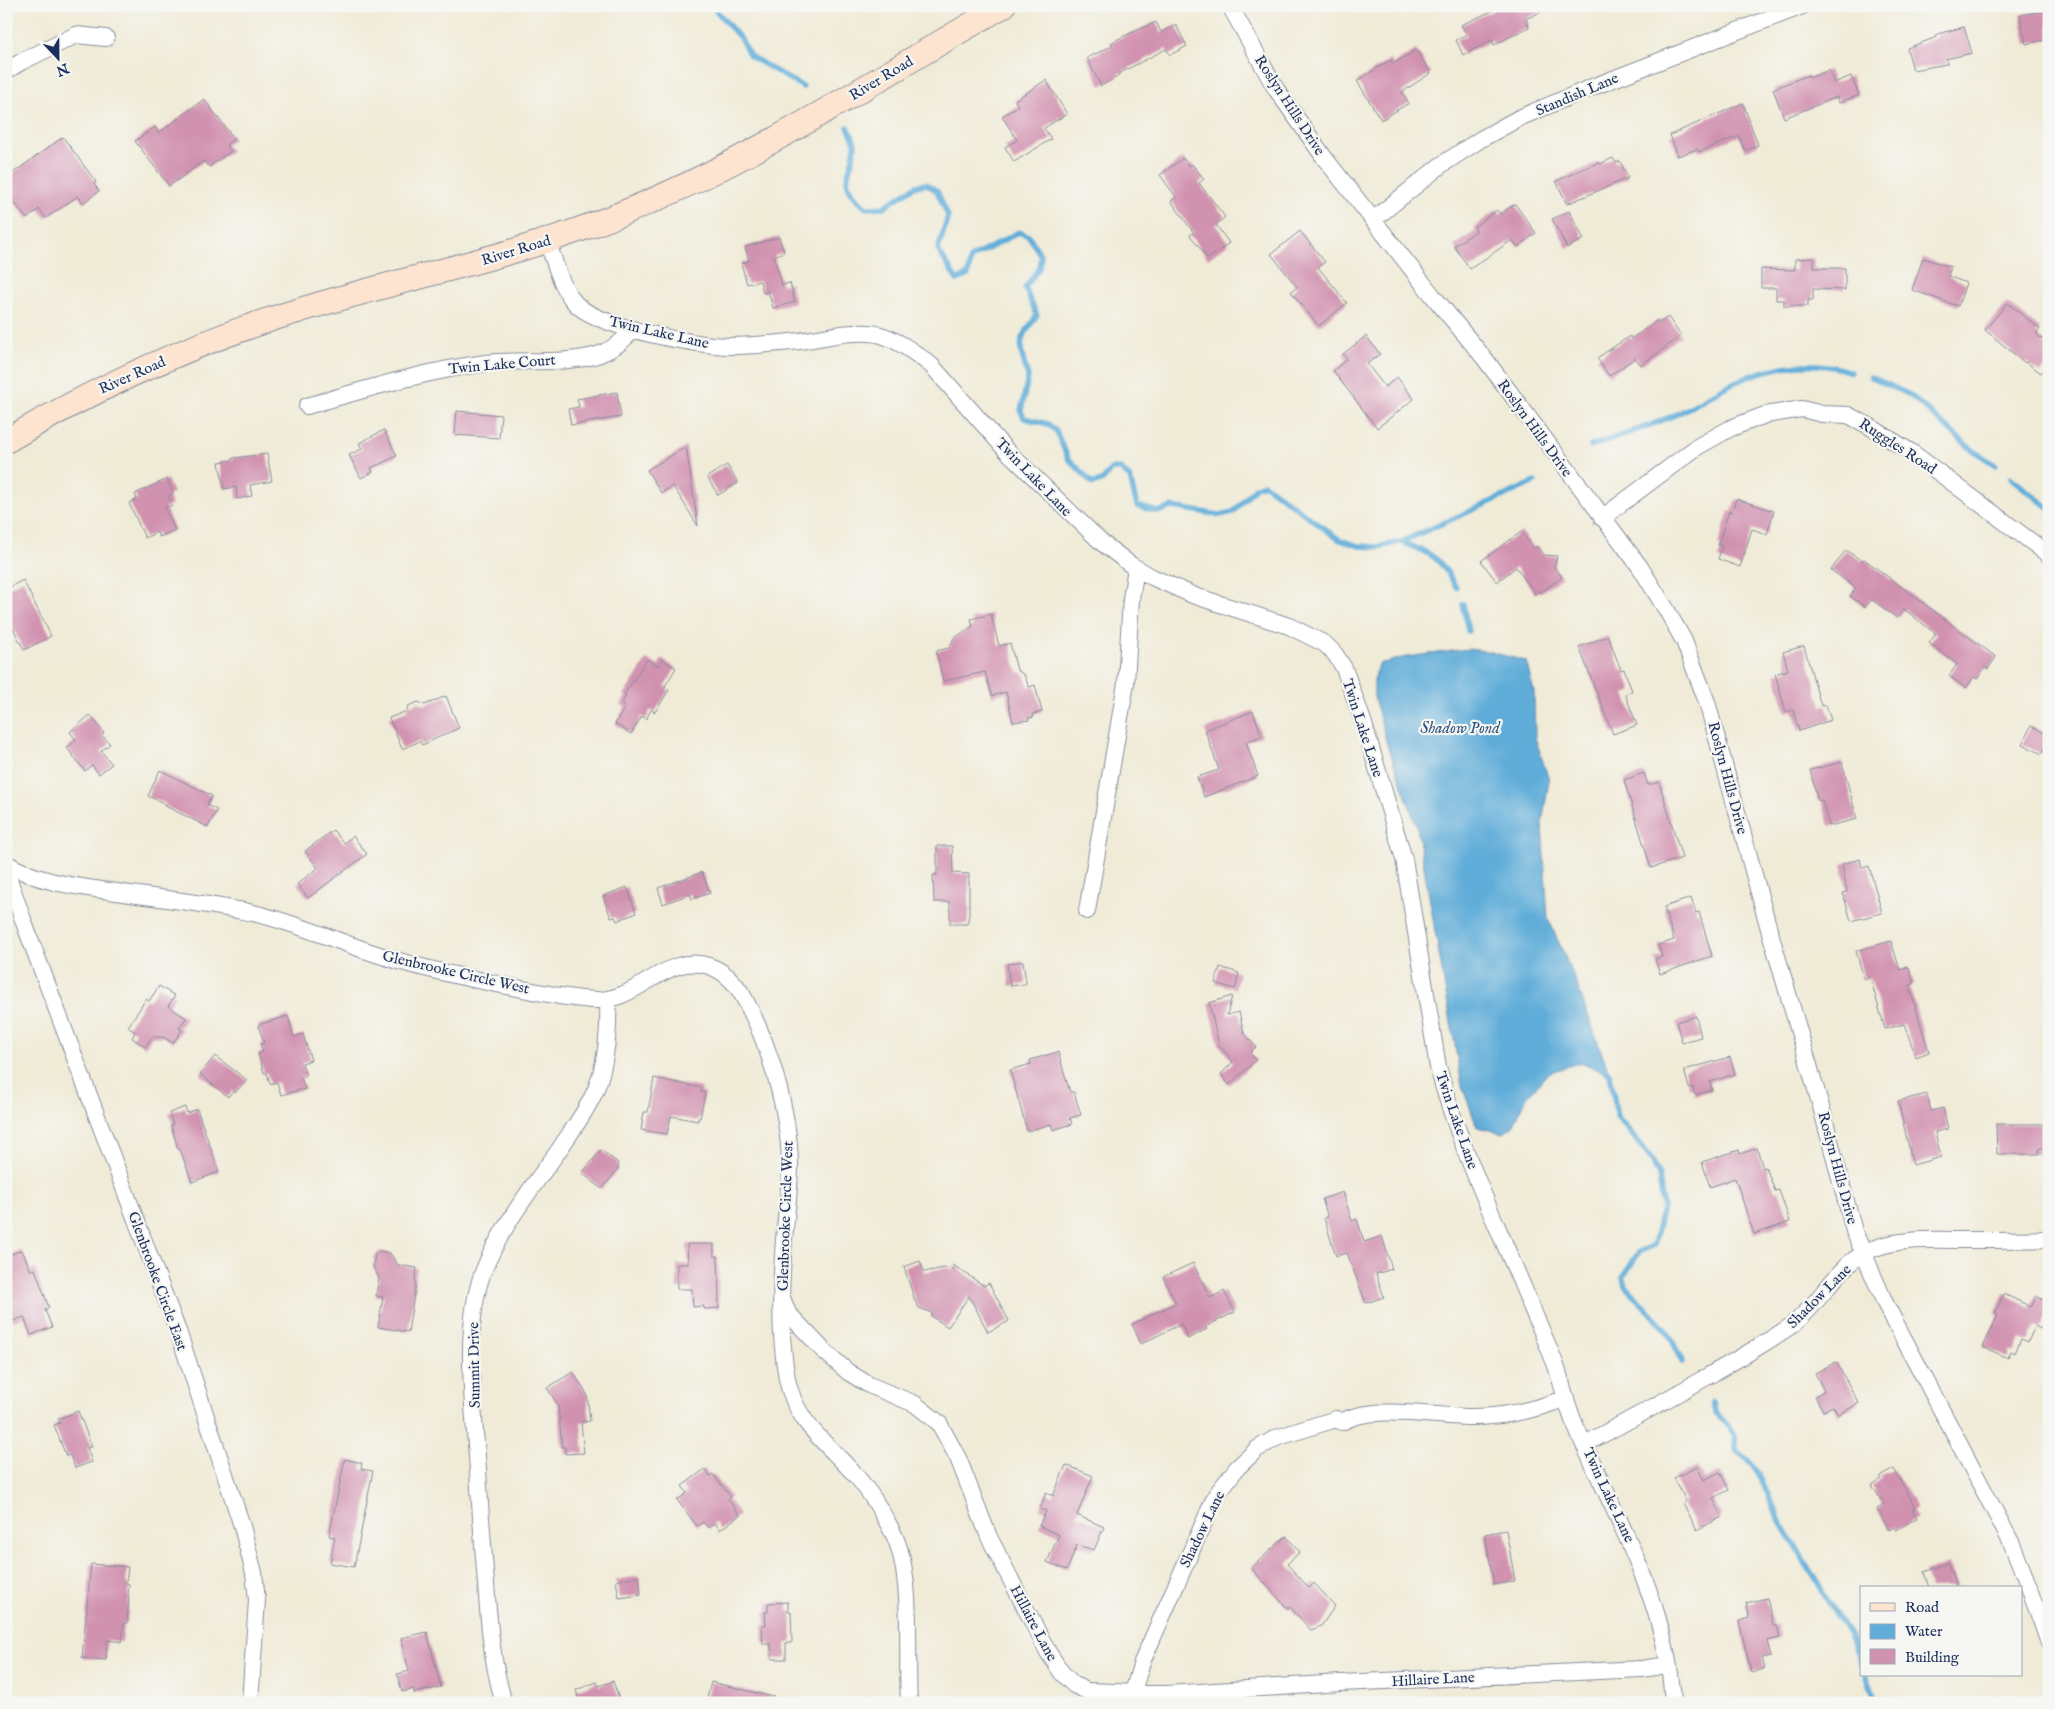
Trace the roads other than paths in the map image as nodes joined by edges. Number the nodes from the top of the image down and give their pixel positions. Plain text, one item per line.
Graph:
1 (1003, 6) edge
2 (1230, 6) edge
3 (1802, 6) edge
4 (106, 38) dead end
5 (6, 71) edge
6 (1373, 220) junction
7 (547, 241) junction
8 (633, 329) junction
9 (307, 406) dead end
10 (6, 441) edge
11 (1602, 518) junction
12 (2049, 556) edge
13 (1136, 568) junction
14 (6, 863) edge
15 (6, 871) edge
16 (1087, 911) dead end
17 (608, 1000) junction
18 (2049, 1239) edge
19 (1863, 1254) junction
20 (782, 1295) junction
21 (1566, 1398) junction
22 (1585, 1444) junction
23 (2049, 1643) edge
24 (1668, 1665) junction
25 (1133, 1692) junction
26 (250, 1703) edge
27 (504, 1703) edge
28 (909, 1703) edge
29 (1673, 1703) edge

1 - 7 main road, River Road
2 - 6 street, Roslyn Hills Drive
3 - 6 street, Standish Lane
4 - 5 street
6 - 11 street, Roslyn Hills Drive
7 - 8 street, Twin Lake Lane
7 - 10 main road, River Road
8 - 9 street, Twin Lake Court
8 - 13 street, Twin Lake Lane
11 - 12 street, Ruggles Road
11 - 19 street, Roslyn Hills Drive
13 - 16 street
13 - 21 street, Twin Lake Lane
14 - 17 street, Glenbrooke Circle West
15 - 26 street, Glenbrooke Circle East
17 - 20 street, Glenbrooke Circle West
17 - 27 street, Summit Drive
18 - 19 street, Shadow Lane
19 - 22 street, Shadow Lane
19 - 23 street, Roslyn Hills Drive
20 - 25 street, Hillaire Lane
20 - 28 street, Glenbrooke Circle West
21 - 22 street, Twin Lake Lane
21 - 25 street, Shadow Lane
22 - 24 street, Twin Lake Lane
24 - 25 street, Hillaire Lane
24 - 29 street, Twin Lake Lane

